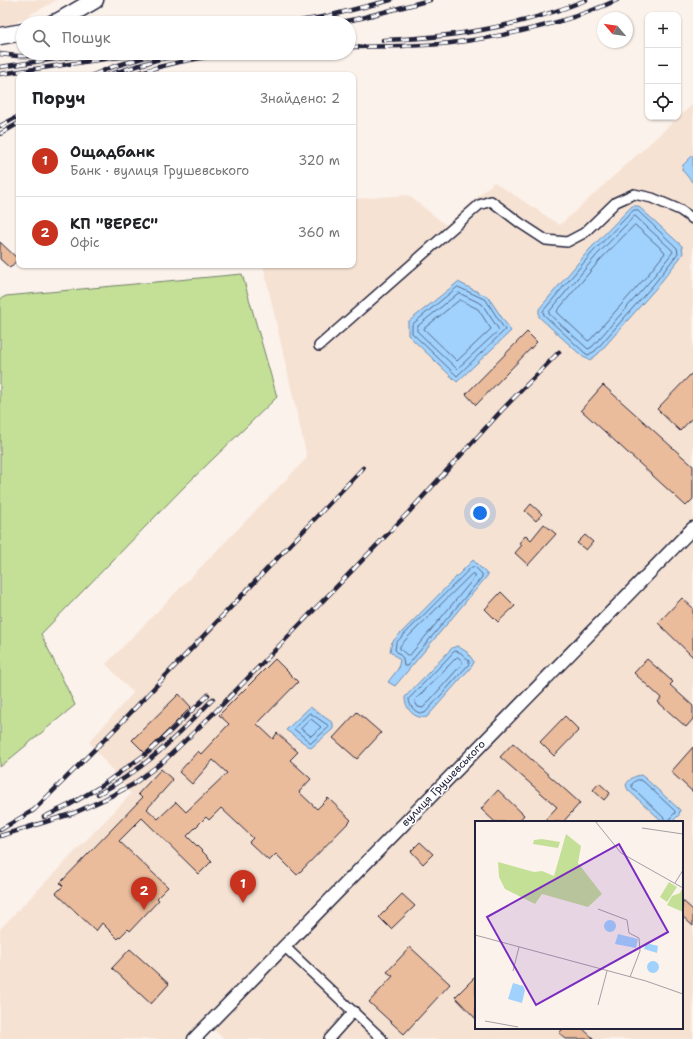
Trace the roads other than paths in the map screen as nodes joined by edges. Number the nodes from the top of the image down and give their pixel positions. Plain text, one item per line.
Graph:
1 (95, 0) edge
2 (68, 16) edge
3 (16, 33) edge
4 (0, 36) edge
5 (693, 219) edge
6 (319, 346) dead end
7 (693, 528) edge
8 (284, 946) junction
9 (354, 1012) junction
10 (194, 1039) edge
11 (329, 1039) edge
12 (382, 1039) edge

1 - 2 highway
3 - 4 highway
5 - 6 street
7 - 8 street, вулиця Грушевського
8 - 9 street
8 - 10 street, вулиця Грушевського
9 - 11 street
9 - 12 street

